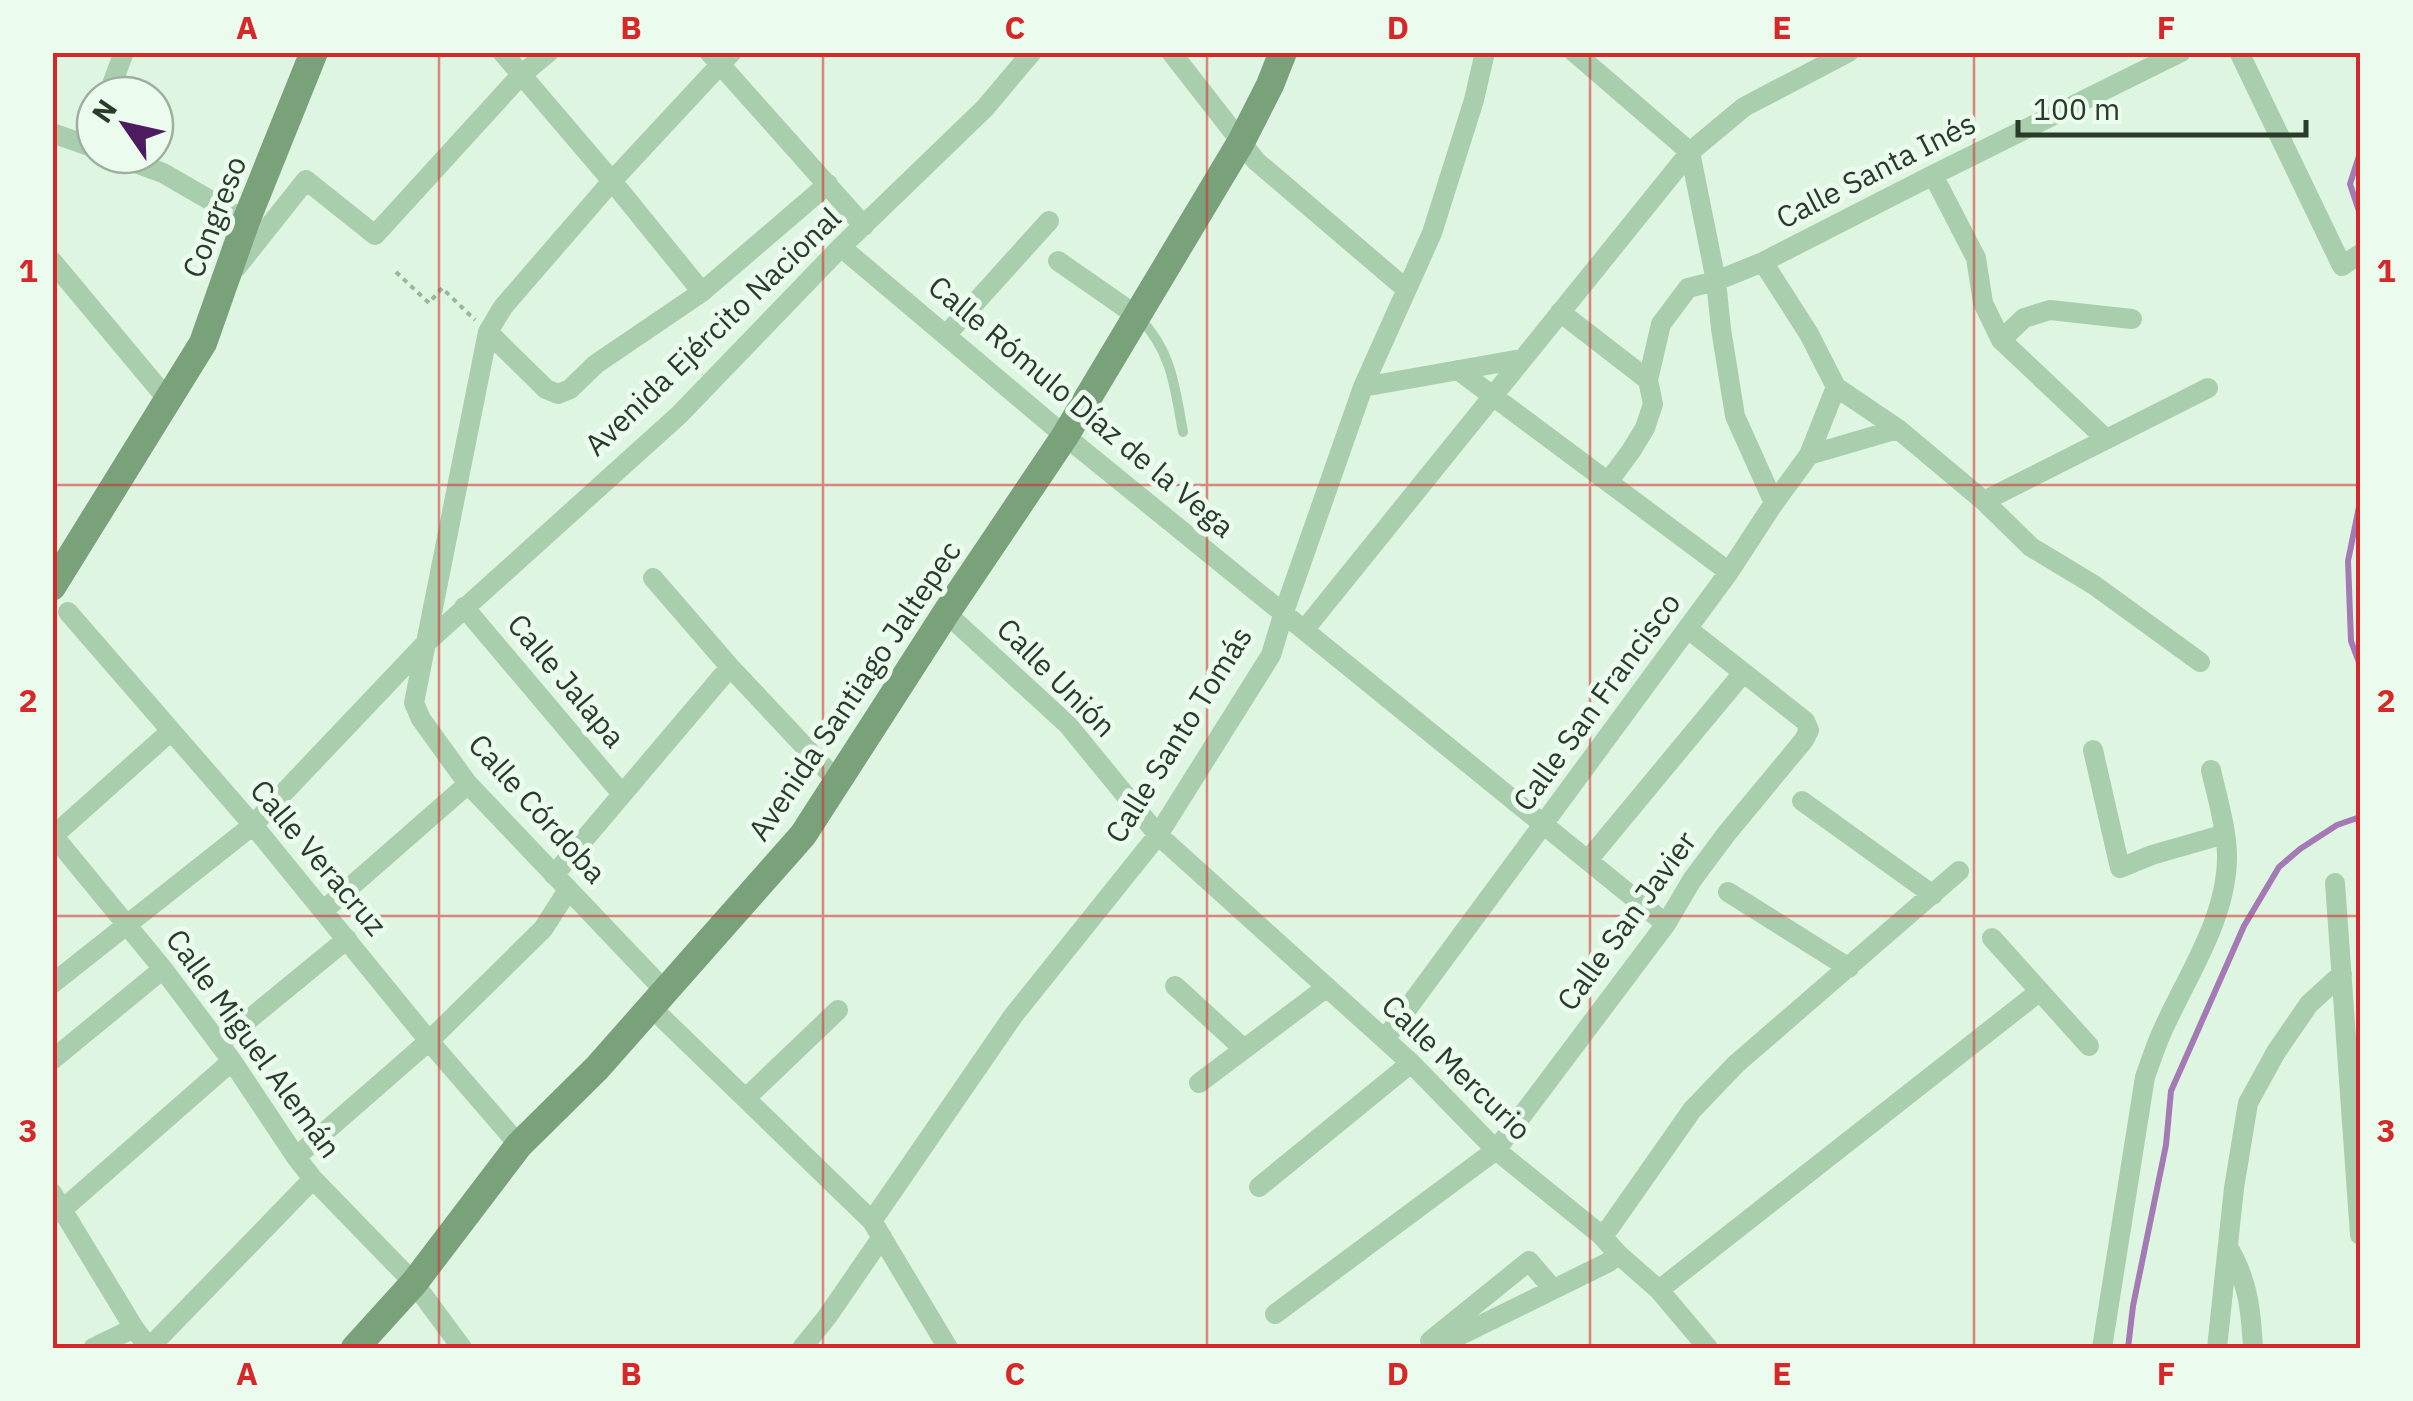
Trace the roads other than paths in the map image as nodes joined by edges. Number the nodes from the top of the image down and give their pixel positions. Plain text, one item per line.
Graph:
1 (314, 52) edge
2 (502, 52) edge
3 (549, 52) edge
4 (1032, 52) edge
5 (1171, 52) edge
6 (1283, 52) edge
7 (1486, 52) edge
8 (1574, 52) edge
9 (1849, 52) edge
10 (2180, 52) edge
11 (2238, 52) edge
12 (720, 56) edge
13 (521, 75) junction
14 (1241, 142) junction
15 (1690, 152) junction
16 (1933, 174) junction
17 (167, 175) edge
18 (612, 181) junction
19 (828, 184) junction
20 (246, 221) junction
21 (1049, 221) dead end
22 (864, 226) junction
23 (841, 247) junction
24 (2360, 254) edge
25 (1058, 260) dead end
26 (52, 261) edge
27 (1763, 262) junction
28 (1716, 280) junction
29 (225, 282) junction
30 (1406, 289) junction
31 (702, 292) junction
32 (1560, 312) junction
33 (1137, 316) junction
34 (2132, 319) dead end
35 (488, 332) junction
36 (946, 335) junction
37 (2000, 340) junction
38 (1521, 359) junction
39 (1458, 370) junction
40 (1648, 380) junction
41 (1364, 386) junction
42 (1836, 387) junction
43 (2208, 388) dead end
44 (1492, 396) junction
45 (168, 400) junction
46 (1898, 429) junction
47 (1183, 432) dead end
48 (1065, 436) junction
49 (2106, 440) junction
50 (1809, 455) junction
51 (1608, 482) junction
52 (1984, 501) junction
53 (1774, 503) junction
54 (1729, 572) junction
55 (652, 578) dead end
56 (52, 587) edge
57 (464, 607) junction
58 (68, 612) dead end
59 (1284, 612) junction
60 (946, 613) junction
61 (1304, 629) junction
62 (1688, 629) junction
63 (425, 644) junction
64 (2200, 662) dead end
65 (730, 667) junction
66 (1742, 674) junction
67 (171, 731) junction
68 (2092, 750) dead end
69 (2211, 770) dead end
70 (838, 782) junction
71 (468, 784) junction
72 (622, 794) junction
73 (1802, 801) dead end
74 (1544, 824) junction
75 (253, 825) junction
76 (2225, 834) junction
77 (53, 835) edge
78 (1158, 835) junction
79 (1588, 860) junction
80 (1959, 871) dead end
81 (561, 882) junction
82 (2335, 883) dead end
83 (1728, 892) dead end
84 (1933, 895) junction
85 (324, 910) junction
86 (1666, 924) junction
87 (128, 926) junction
88 (1992, 938) dead end
89 (347, 939) junction
90 (163, 968) junction
91 (1849, 968) junction
92 (2342, 974) junction
93 (52, 984) edge
94 (1175, 986) dead end
95 (1327, 987) junction
96 (2040, 991) junction
97 (659, 1000) junction
98 (838, 1010) dead end
99 (1385, 1039) junction
100 (429, 1041) junction
101 (219, 1044) junction
102 (2089, 1046) dead end
103 (1244, 1049) junction
104 (52, 1060) edge
105 (232, 1061) junction
106 (1411, 1063) junction
107 (1199, 1084) dead end
108 (746, 1098) junction
109 (520, 1146) junction
110 (1496, 1150) junction
111 (296, 1157) junction
112 (313, 1179) junction
113 (1259, 1186) dead end
114 (56, 1206) edge
115 (877, 1229) junction
116 (1601, 1235) junction
117 (2360, 1235) edge
118 (2228, 1247) junction
119 (1618, 1254) junction
120 (414, 1284) junction
121 (1553, 1289) junction
122 (1659, 1290) junction
123 (1275, 1314) dead end
124 (134, 1328) junction
125 (93, 1348) edge
126 (149, 1348) edge
127 (355, 1348) edge
128 (462, 1348) edge
129 (802, 1348) edge
130 (948, 1348) edge
131 (1421, 1348) edge
132 (1434, 1348) edge
133 (1708, 1348) edge
134 (2102, 1348) edge
135 (2216, 1348) edge
136 (2253, 1348) edge

1 - 20 street, Congreso
2 - 13 street
3 - 13 street
4 - 22 street, Avenida Ejército Nacional
5 - 14 street
6 - 14 street, Avenida Santiago Jaltepec
7 - 30 street, Calle Santo Tomás
8 - 15 street
9 - 15 street
10 - 16 street, Calle Santa Inés
11 - 24 street
12 - 18 street
12 - 19 street
13 - 18 street
13 - 29 street
14 - 30 street
14 - 33 street, Avenida Santiago Jaltepec
15 - 28 street
15 - 32 street
16 - 27 street, Calle Santa Inés
16 - 37 street
17 - 20 street
18 - 31 street
18 - 35 street
19 - 22 street
19 - 31 street
20 - 29 street, Congreso
21 - 36 street
22 - 23 street, Avenida Ejército Nacional
23 - 36 street, Calle Rómulo Díaz de la Vega
23 - 57 street, Avenida Ejército Nacional
25 - 33 street
26 - 45 street
27 - 28 street, Calle Santa Inés
27 - 42 street
28 - 40 street, Calle Santa Inés
28 - 53 street
29 - 45 street, Congreso
30 - 41 street, Calle Santo Tomás
31 - 35 street
32 - 38 street
32 - 40 street
33 - 47 lane
33 - 48 street, Avenida Santiago Jaltepec
34 - 37 street
35 - 63 street, Calle Córdoba
36 - 48 street, Calle Rómulo Díaz de la Vega
37 - 49 street
38 - 39 street
38 - 44 street
39 - 41 street
39 - 44 street
40 - 51 street, Calle Santa Inés
41 - 59 street, Calle Santo Tomás
42 - 46 street
42 - 50 street, Calle San Francisco
43 - 49 street
44 - 51 street
44 - 61 street
45 - 56 street, Congreso
46 - 50 street
46 - 52 street
48 - 59 street, Calle Rómulo Díaz de la Vega
48 - 60 street, Avenida Santiago Jaltepec
49 - 52 street
50 - 53 street, Calle San Francisco
51 - 54 street
52 - 64 street
53 - 54 street, Calle San Francisco
54 - 62 street, Calle San Francisco
55 - 65 street
57 - 63 street, Avenida Ejército Nacional
57 - 72 street, Calle Jalapa
58 - 67 street, Calle Veracruz
59 - 61 street, Calle Rómulo Díaz de la Vega
59 - 78 street, Calle Santo Tomás
60 - 70 street, Avenida Santiago Jaltepec
60 - 78 street, Calle Unión
61 - 74 street, Calle Rómulo Díaz de la Vega
62 - 66 street
62 - 74 street, Calle San Francisco
63 - 71 street, Calle Córdoba
63 - 75 street, Avenida Ejército Nacional
65 - 70 street
65 - 72 street
66 - 79 street
66 - 86 street, Calle San Javier
67 - 75 street, Calle Veracruz
67 - 77 street
68 - 76 street
69 - 76 street
70 - 97 street, Avenida Santiago Jaltepec
71 - 81 street, Calle Córdoba
71 - 85 street
72 - 81 street
73 - 84 street
74 - 79 street, Calle Rómulo Díaz de la Vega
74 - 99 street, Calle San Francisco
75 - 85 street, Calle Veracruz
75 - 87 street, Avenida Ejército Nacional
76 - 134 street
77 - 87 street, Calle Miguel Alemán
78 - 95 street, Calle Mercurio
78 - 115 street, Calle Santo Tomás
79 - 86 street, Calle Rómulo Díaz de la Vega
80 - 84 street
81 - 97 street, Calle Córdoba
81 - 100 street
82 - 92 street
83 - 91 street
84 - 91 street
85 - 89 street, Calle Veracruz
86 - 110 street, Calle San Javier
87 - 90 street, Calle Miguel Alemán
87 - 93 street, Avenida Ejército Nacional
88 - 96 street
89 - 100 street, Calle Veracruz
89 - 101 street
90 - 101 street, Calle Miguel Alemán
90 - 104 street
91 - 116 street
92 - 117 street
92 - 118 street
94 - 103 street
95 - 99 street, Calle Mercurio
95 - 103 street
96 - 102 street
96 - 122 street
97 - 108 street, Calle Córdoba
97 - 109 street, Avenida Santiago Jaltepec
98 - 108 street
99 - 106 street, Calle Mercurio
100 - 109 street, Calle Veracruz
100 - 111 street
101 - 105 street, Calle Miguel Alemán
103 - 107 street
105 - 111 street, Calle Miguel Alemán
105 - 114 street
106 - 110 street, Calle Mercurio
106 - 113 street
108 - 115 street, Calle Córdoba
109 - 120 street, Avenida Santiago Jaltepec
110 - 116 street, Calle Mercurio
110 - 123 street, Calle San Javier
111 - 112 street, Calle Miguel Alemán
112 - 120 street, Calle Miguel Alemán
112 - 126 street
114 - 124 street
115 - 129 street, Calle Santo Tomás
115 - 130 street, Calle Córdoba
116 - 119 street, Calle Mercurio
118 - 135 street
118 - 136 street
119 - 121 street
119 - 122 street, Calle Mercurio
120 - 127 street, Avenida Santiago Jaltepec
120 - 128 street, Calle Miguel Alemán
121 - 131 street
121 - 132 street
122 - 133 street, Calle Mercurio
124 - 125 street
124 - 126 street

